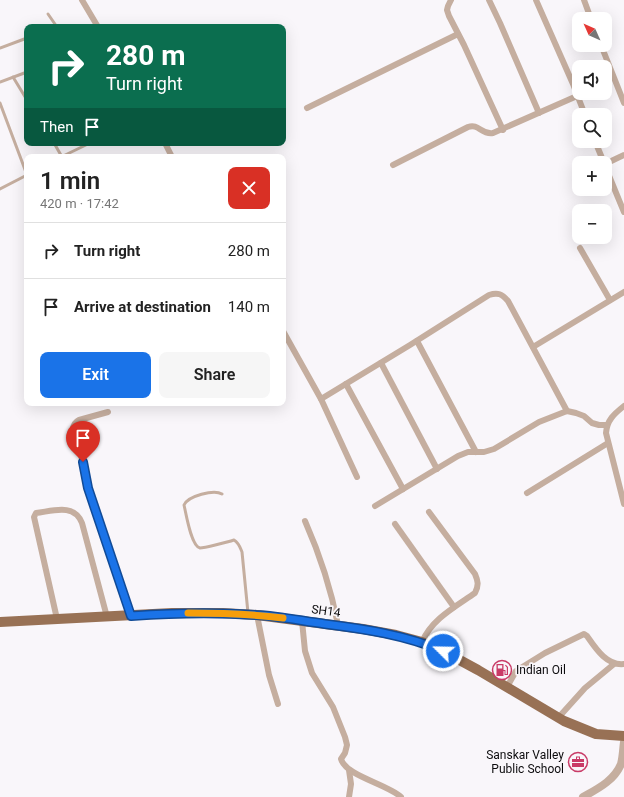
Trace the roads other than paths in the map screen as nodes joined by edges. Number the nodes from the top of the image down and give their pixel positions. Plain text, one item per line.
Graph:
1 (82, 0) edge
2 (489, 0) edge
3 (536, 0) edge
4 (584, 0) edge
5 (448, 2) edge
6 (588, 12) edge
7 (48, 14) dead end
8 (55, 24) edge
9 (96, 24) edge
10 (458, 34) junction
11 (24, 39) edge
12 (0, 48) edge
13 (604, 52) edge
14 (24, 73) edge
15 (13, 77) junction
16 (0, 82) edge
17 (572, 84) edge
18 (24, 95) edge
19 (572, 98) edge
20 (0, 103) edge
21 (624, 104) edge
22 (307, 108) dead end
23 (539, 113) junction
24 (503, 130) junction
25 (84, 146) edge
26 (68, 154) edge
27 (624, 155) edge
28 (612, 161) edge
29 (393, 165) dead end
30 (24, 167) edge
31 (24, 177) edge
32 (612, 182) edge
33 (0, 189) edge
34 (624, 212) edge
35 (580, 248) dead end
36 (624, 292) edge
37 (610, 300) junction
38 (286, 336) edge
39 (417, 341) junction
40 (533, 347) junction
41 (381, 363) junction
42 (346, 384) junction
43 (321, 399) junction
44 (624, 406) edge
45 (567, 411) junction
46 (108, 412) dead end
47 (606, 425) junction
48 (608, 443) junction
49 (476, 452) junction
50 (437, 469) junction
51 (357, 477) dead end
52 (403, 489) junction
53 (622, 490) edge
54 (526, 493) dead end
55 (222, 494) dead end
56 (624, 504) edge
57 (375, 506) dead end
58 (429, 512) dead end
59 (305, 521) dead end
60 (395, 524) dead end
61 (454, 607) junction
62 (253, 615) junction
63 (131, 616) junction
64 (107, 617) junction
65 (57, 619) junction
66 (302, 621) junction
67 (0, 622) edge
68 (338, 625) junction
69 (422, 642) junction
70 (614, 664) junction
71 (624, 664) edge
72 (507, 687) junction
73 (278, 704) dead end
74 (558, 718) junction
75 (624, 736) edge
76 (624, 742) edge
77 (349, 770) junction
78 (349, 797) edge
79 (401, 797) edge
80 (583, 797) edge

1 - 9 street
2 - 23 street
3 - 17 street
4 - 6 street
5 - 10 street
7 - 8 lane
10 - 22 street
10 - 24 street
11 - 12 lane
13 - 21 street
14 - 15 lane
15 - 16 lane
15 - 18 lane
19 - 23 street
20 - 30 lane
23 - 24 street
24 - 29 street
25 - 26 lane
27 - 28 street
31 - 33 lane
32 - 34 street
35 - 37 street
36 - 37 street
37 - 40 street
38 - 43 street
39 - 40 street
39 - 41 street
39 - 49 street
40 - 45 street
41 - 42 street
41 - 50 street
42 - 43 street
42 - 52 street
43 - 51 street
44 - 47 street
45 - 47 street
45 - 49 street
46 - 63 street
47 - 48 street
48 - 53 street
48 - 54 street
49 - 50 street
50 - 52 street
52 - 57 street
53 - 56 street
55 - 62 lane
58 - 61 street
59 - 68 street
60 - 61 street
61 - 69 street
62 - 63 main road, SH14 / SH14
62 - 66 main road, SH14 / SH14
62 - 73 street
63 - 64 main road, SH14 / SH14
64 - 65 main road, SH14 / SH14
64 - 65 street
65 - 67 main road, SH14 / SH14
66 - 68 main road, SH14 / SH14
66 - 77 street
68 - 69 main road, SH14 / SH14
69 - 72 main road, SH14 / SH14
70 - 71 street
70 - 72 street
70 - 74 street
72 - 74 main road, SH14 / SH14
74 - 75 main road, SH14 / SH14
76 - 80 street
77 - 78 street
77 - 79 street

